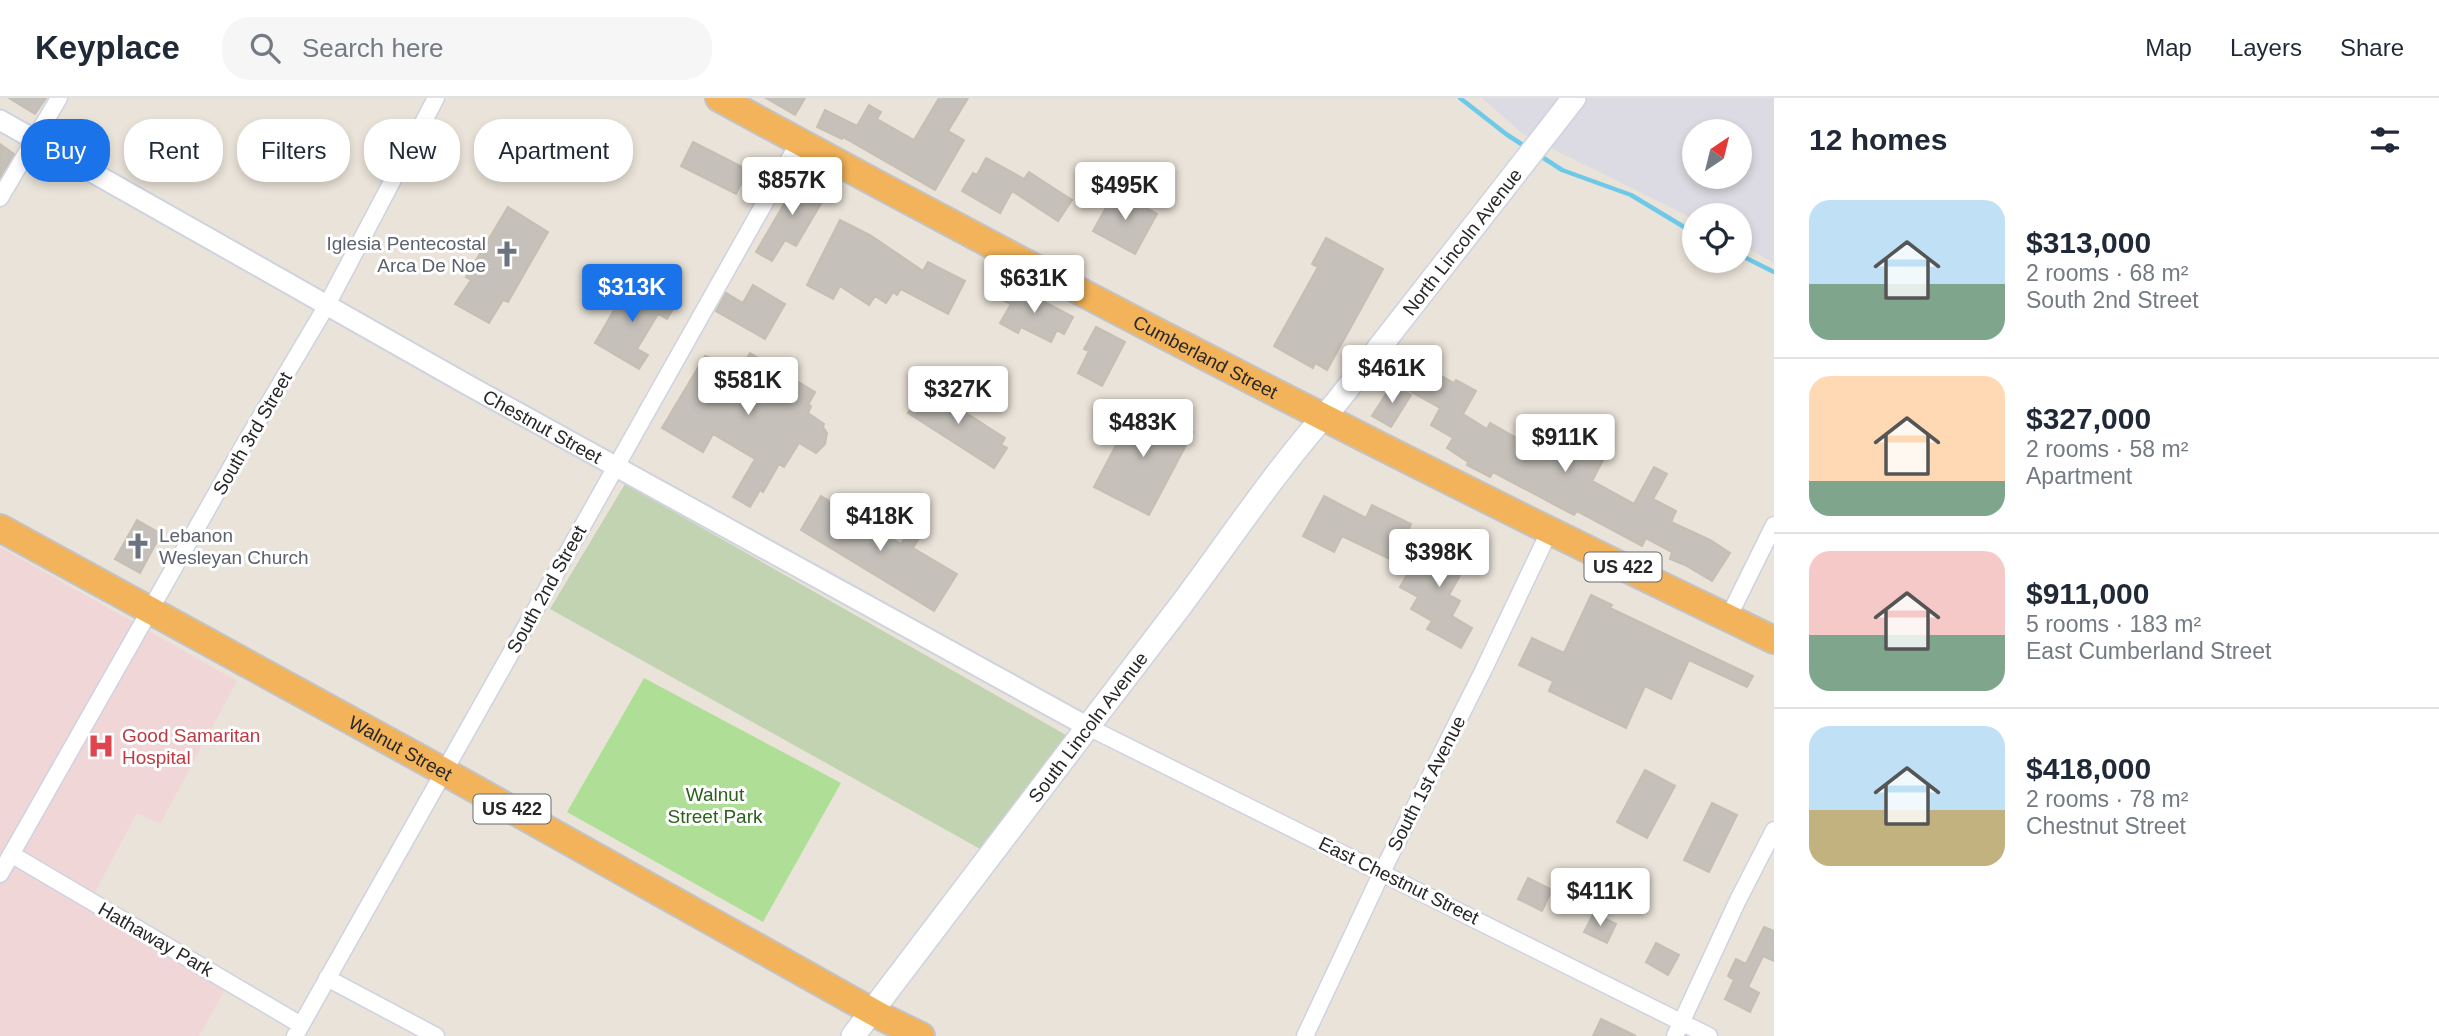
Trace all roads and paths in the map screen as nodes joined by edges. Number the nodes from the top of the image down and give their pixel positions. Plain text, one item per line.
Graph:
1 (59, 98) edge
2 (436, 98) edge
3 (719, 98) edge
4 (1574, 98) edge
5 (47, 119) edge
6 (0, 120) edge
7 (21, 131) edge
8 (799, 142) junction
9 (21, 163) edge
10 (109, 182) edge
11 (0, 198) edge
12 (327, 305) junction
13 (1324, 417) junction
14 (615, 466) junction
15 (1774, 525) edge
16 (0, 528) edge
17 (1549, 532) junction
18 (150, 611) junction
19 (1728, 618) junction
20 (1774, 640) edge
21 (1088, 727) junction
22 (443, 771) junction
23 (1774, 830) edge
24 (11, 854) junction
25 (1382, 872) junction
26 (0, 874) edge
27 (327, 978) junction
28 (872, 1011) junction
29 (1678, 1029) edge
30 (298, 1030) edge
31 (436, 1036) edge
32 (853, 1036) edge
33 (921, 1036) edge
34 (1305, 1036) edge
35 (1709, 1036) edge

1 - 5 street
2 - 12 street, South 3rd Street
3 - 8 highway, Cumberland Street / US 422
4 - 13 main road, North Lincoln Avenue
6 - 7 street, Chestnut Street
8 - 13 highway, Cumberland Street / US 422
8 - 14 street, South 2nd Street
9 - 11 street
10 - 12 street, Chestnut Street
12 - 14 street, Chestnut Street
12 - 18 street, South 3rd Street
13 - 17 highway, US 422
13 - 21 main road, South Lincoln Avenue
14 - 21 street, Chestnut Street
14 - 22 street, South 2nd Street
15 - 19 street
16 - 18 highway, Walnut Street / US 422
17 - 19 highway, US 422
17 - 25 street, South 1st Avenue
18 - 22 highway, Walnut Street / US 422
18 - 24 street, South 3rd Street
19 - 20 highway, US 422
21 - 25 street, East Chestnut Street
21 - 28 main road, South Lincoln Avenue
22 - 27 street, South 2nd Street
22 - 28 highway, Walnut Street / US 422
23 - 29 street
24 - 26 street, South 3rd Street
24 - 30 street, Hathaway Park
25 - 29 street, East Chestnut Street
25 - 34 street, South 1st Avenue
27 - 30 street, South 2nd Street
27 - 31 street
28 - 32 main road, South Lincoln Avenue
28 - 33 highway, US 422
29 - 35 street, East Chestnut Street

